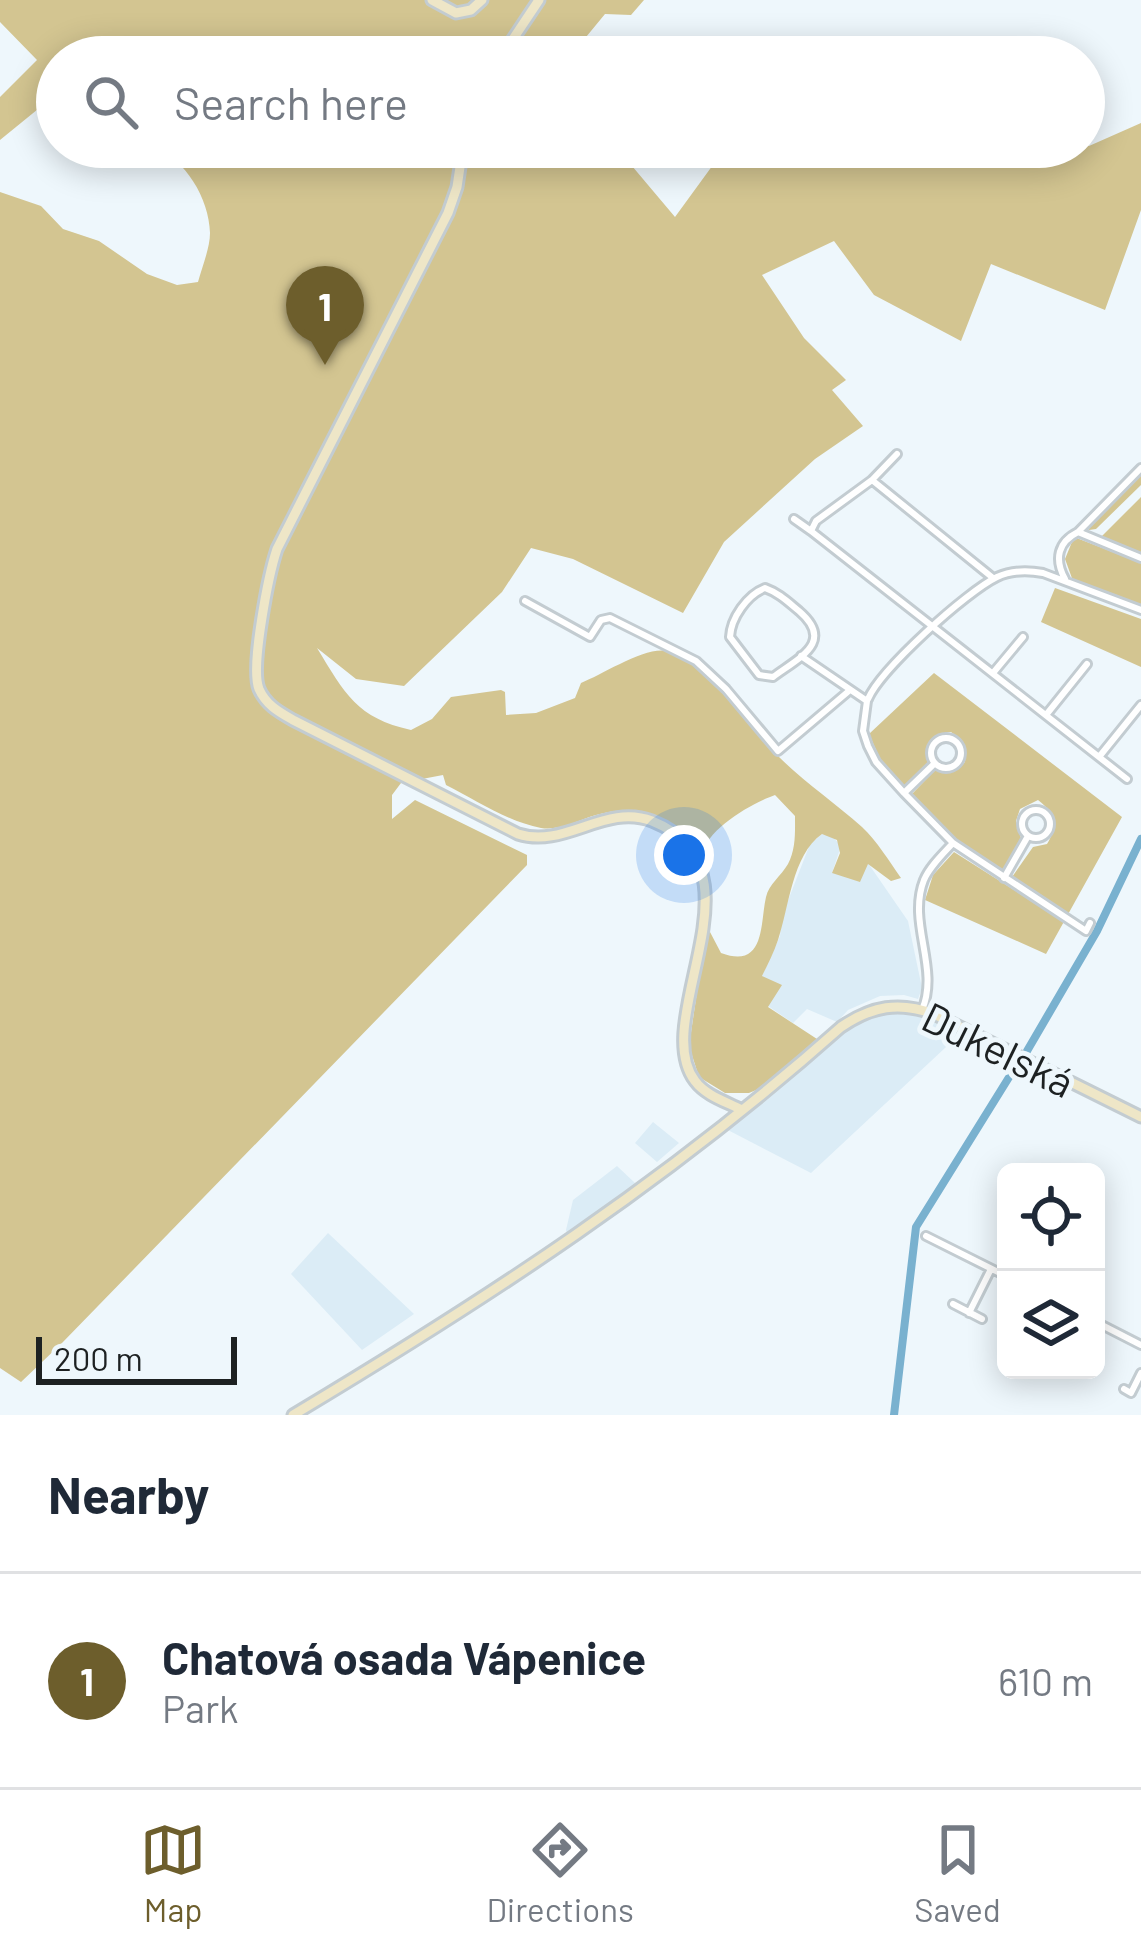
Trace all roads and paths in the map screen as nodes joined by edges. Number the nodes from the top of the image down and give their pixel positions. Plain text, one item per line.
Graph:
1 (432, 0) edge
2 (482, 0) edge
3 (539, 0) edge
4 (515, 36) edge
5 (461, 168) edge
6 (897, 454) dead end
7 (1141, 468) edge
8 (872, 481) junction
9 (794, 520) dead end
10 (811, 531) junction
11 (1078, 532) junction
12 (1141, 558) edge
13 (1059, 560) junction
14 (1043, 572) junction
15 (994, 578) junction
16 (1067, 582) junction
17 (525, 601) dead end
18 (1141, 610) edge
19 (934, 628) junction
20 (1023, 637) dead end
21 (801, 656) junction
22 (1087, 664) dead end
23 (993, 674) junction
24 (850, 690) junction
25 (867, 701) junction
26 (1141, 705) edge
27 (1046, 715) junction
28 (1099, 757) junction
29 (935, 763) junction
30 (1127, 779) dead end
31 (904, 793) junction
32 (1028, 836) junction
33 (953, 843) junction
34 (1004, 878) junction
35 (1090, 923) dead end
36 (922, 1010) junction
37 (742, 1110) junction
38 (1141, 1117) edge
39 (926, 1235) dead end
40 (992, 1269) junction
41 (997, 1272) edge
42 (953, 1304) dead end
43 (969, 1312) junction
44 (982, 1319) dead end
45 (1105, 1327) edge
46 (1141, 1345) edge
47 (1141, 1373) edge
48 (1140, 1398) edge
49 (293, 1415) edge

1 - 2 main road
3 - 4 main road
5 - 37 main road
6 - 8 street
7 - 11 street
8 - 10 street
8 - 15 street
9 - 10 street
10 - 19 street
11 - 12 street
11 - 13 street
13 - 14 street
13 - 16 street
14 - 15 street
14 - 16 street
15 - 19 street
16 - 18 street
17 - 24 street
19 - 23 street
19 - 25 street
20 - 23 street
21 - 21 street
21 - 24 street
22 - 27 street
23 - 27 street
24 - 25 street
25 - 31 street
26 - 28 street
27 - 28 street
28 - 30 street
29 - 29 street
29 - 31 street
31 - 33 street
32 - 32 street
32 - 34 street
33 - 34 street
33 - 36 street
34 - 35 street
36 - 37 main road, Dukelská
36 - 38 main road, Dukelská
37 - 49 main road, Dukelská
39 - 40 street
40 - 41 street
40 - 43 street
42 - 43 street
43 - 44 street
45 - 46 street
47 - 48 street

